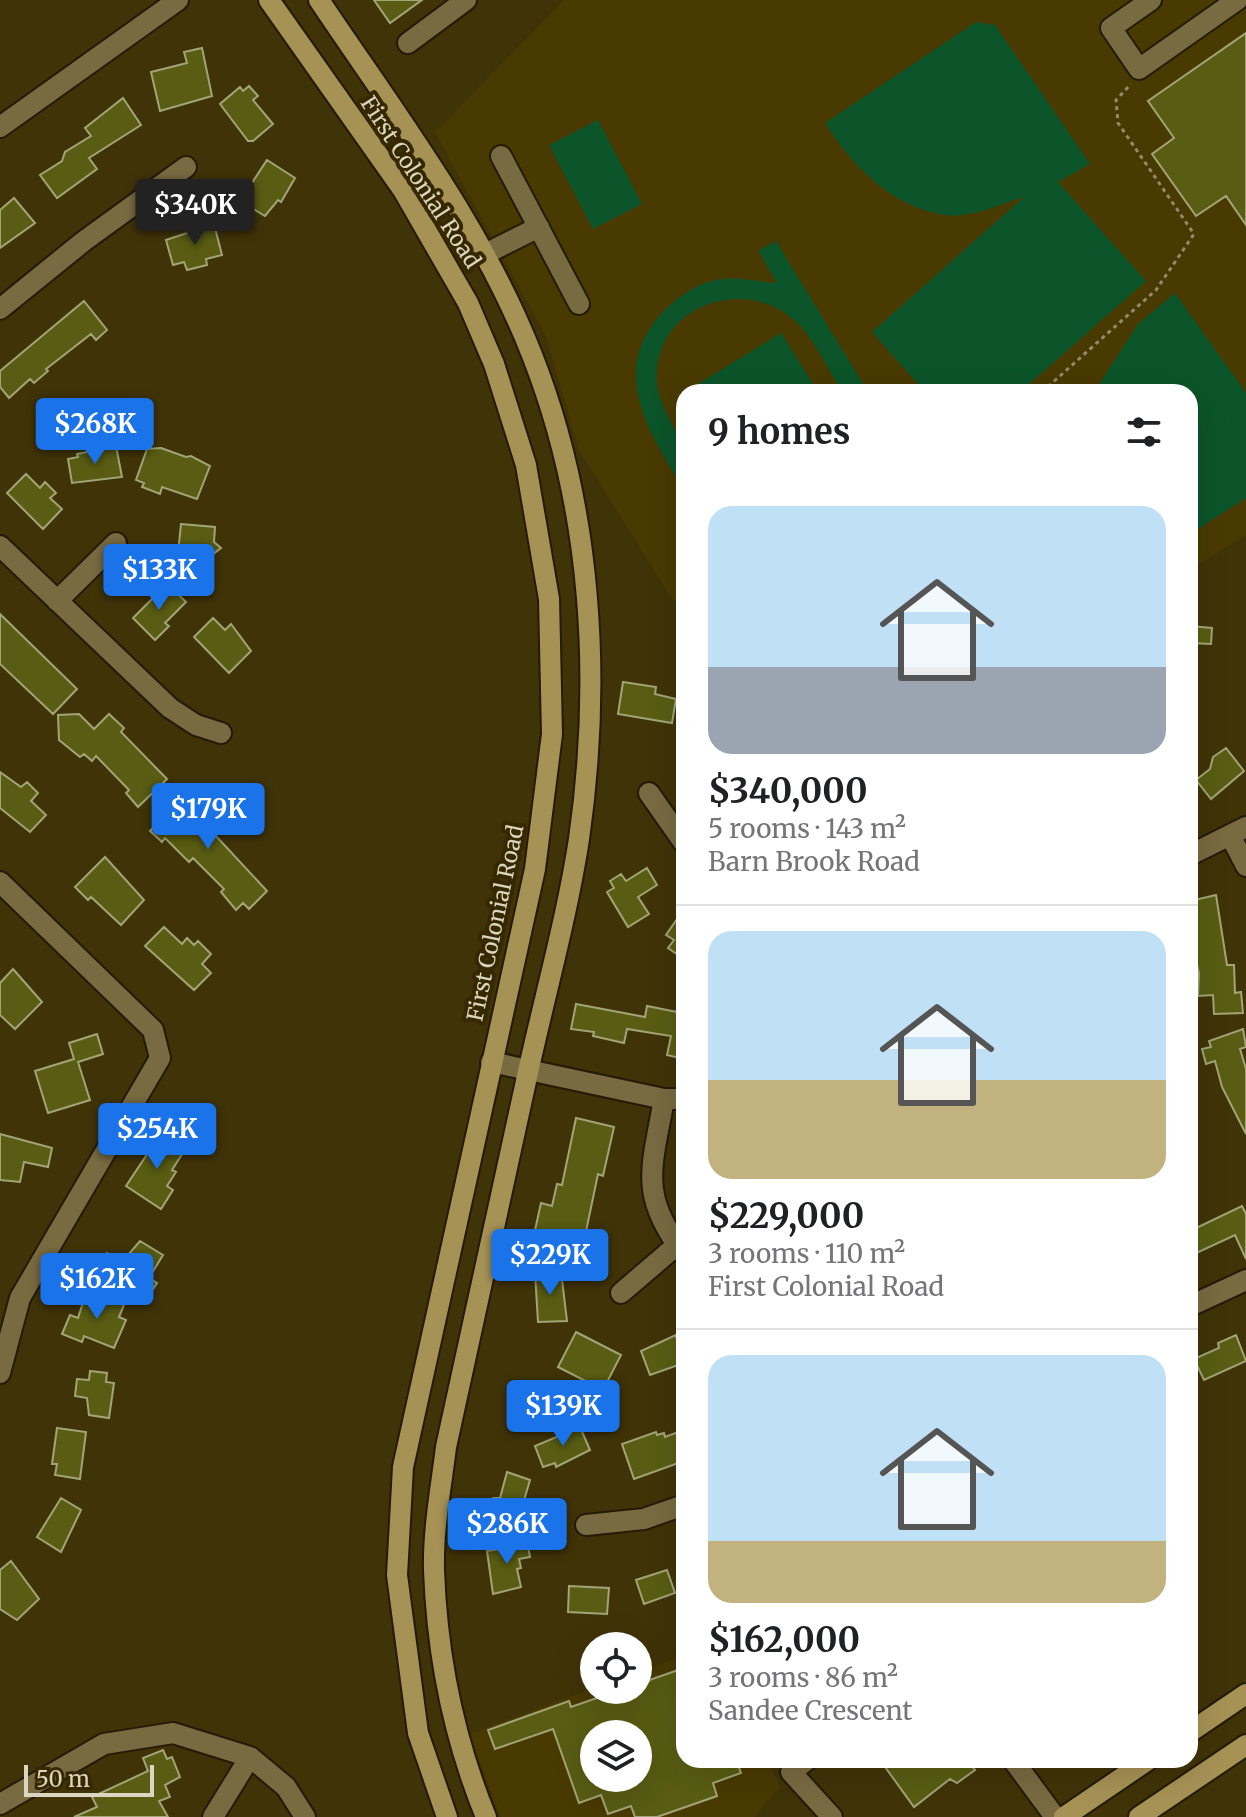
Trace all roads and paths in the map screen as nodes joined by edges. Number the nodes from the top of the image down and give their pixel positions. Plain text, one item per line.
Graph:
1 (178, 0) edge
2 (269, 0) edge
3 (319, 0) edge
4 (466, 0) edge
5 (1151, 0) edge
6 (1237, 0) edge
7 (408, 43) dead end
8 (1139, 69) junction
9 (0, 127) edge
10 (501, 156) dead end
11 (186, 167) dead end
12 (539, 227) junction
13 (485, 254) junction
14 (579, 304) dead end
15 (0, 309) edge
16 (1051, 384) edge
17 (116, 543) dead end
18 (0, 546) edge
19 (57, 601) junction
20 (221, 733) dead end
21 (649, 793) dead end
22 (676, 832) edge
23 (1238, 832) edge
24 (1198, 851) edge
25 (1246, 866) edge
26 (0, 882) edge
27 (491, 1062) junction
28 (528, 1069) junction
29 (674, 1099) edge
30 (676, 1243) edge
31 (676, 1253) edge
32 (1246, 1280) edge
33 (621, 1293) dead end
34 (1198, 1302) edge
35 (0, 1373) edge
36 (676, 1508) edge
37 (586, 1525) dead end
38 (1246, 1694) edge
39 (1198, 1727) edge
40 (1246, 1745) edge
41 (250, 1757) junction
42 (796, 1768) edge
43 (1019, 1768) edge
44 (1136, 1768) edge
45 (0, 1804) edge
46 (213, 1817) edge
47 (305, 1817) edge
48 (447, 1817) edge
49 (486, 1817) edge
50 (832, 1817) edge
51 (1055, 1817) edge
52 (1064, 1817) edge
53 (1139, 1817) edge

1 - 9 street
2 - 27 main road, First Colonial Road
3 - 13 main road, First Colonial Road
4 - 7 street
5 - 8 street
6 - 8 street
8 - 16 path
10 - 12 street
11 - 15 street
12 - 13 street
12 - 14 street
13 - 28 main road, First Colonial Road
17 - 19 street
18 - 19 street
19 - 20 street
21 - 22 street
23 - 24 street
23 - 25 street
26 - 35 street
27 - 28 street
27 - 48 main road, First Colonial Road
28 - 29 street
28 - 49 main road, First Colonial Road
29 - 30 street
31 - 33 street
32 - 34 street
36 - 37 street
38 - 39 main road
40 - 53 main road
41 - 45 street
41 - 46 street
41 - 47 street
42 - 50 street
43 - 51 street
44 - 52 main road

